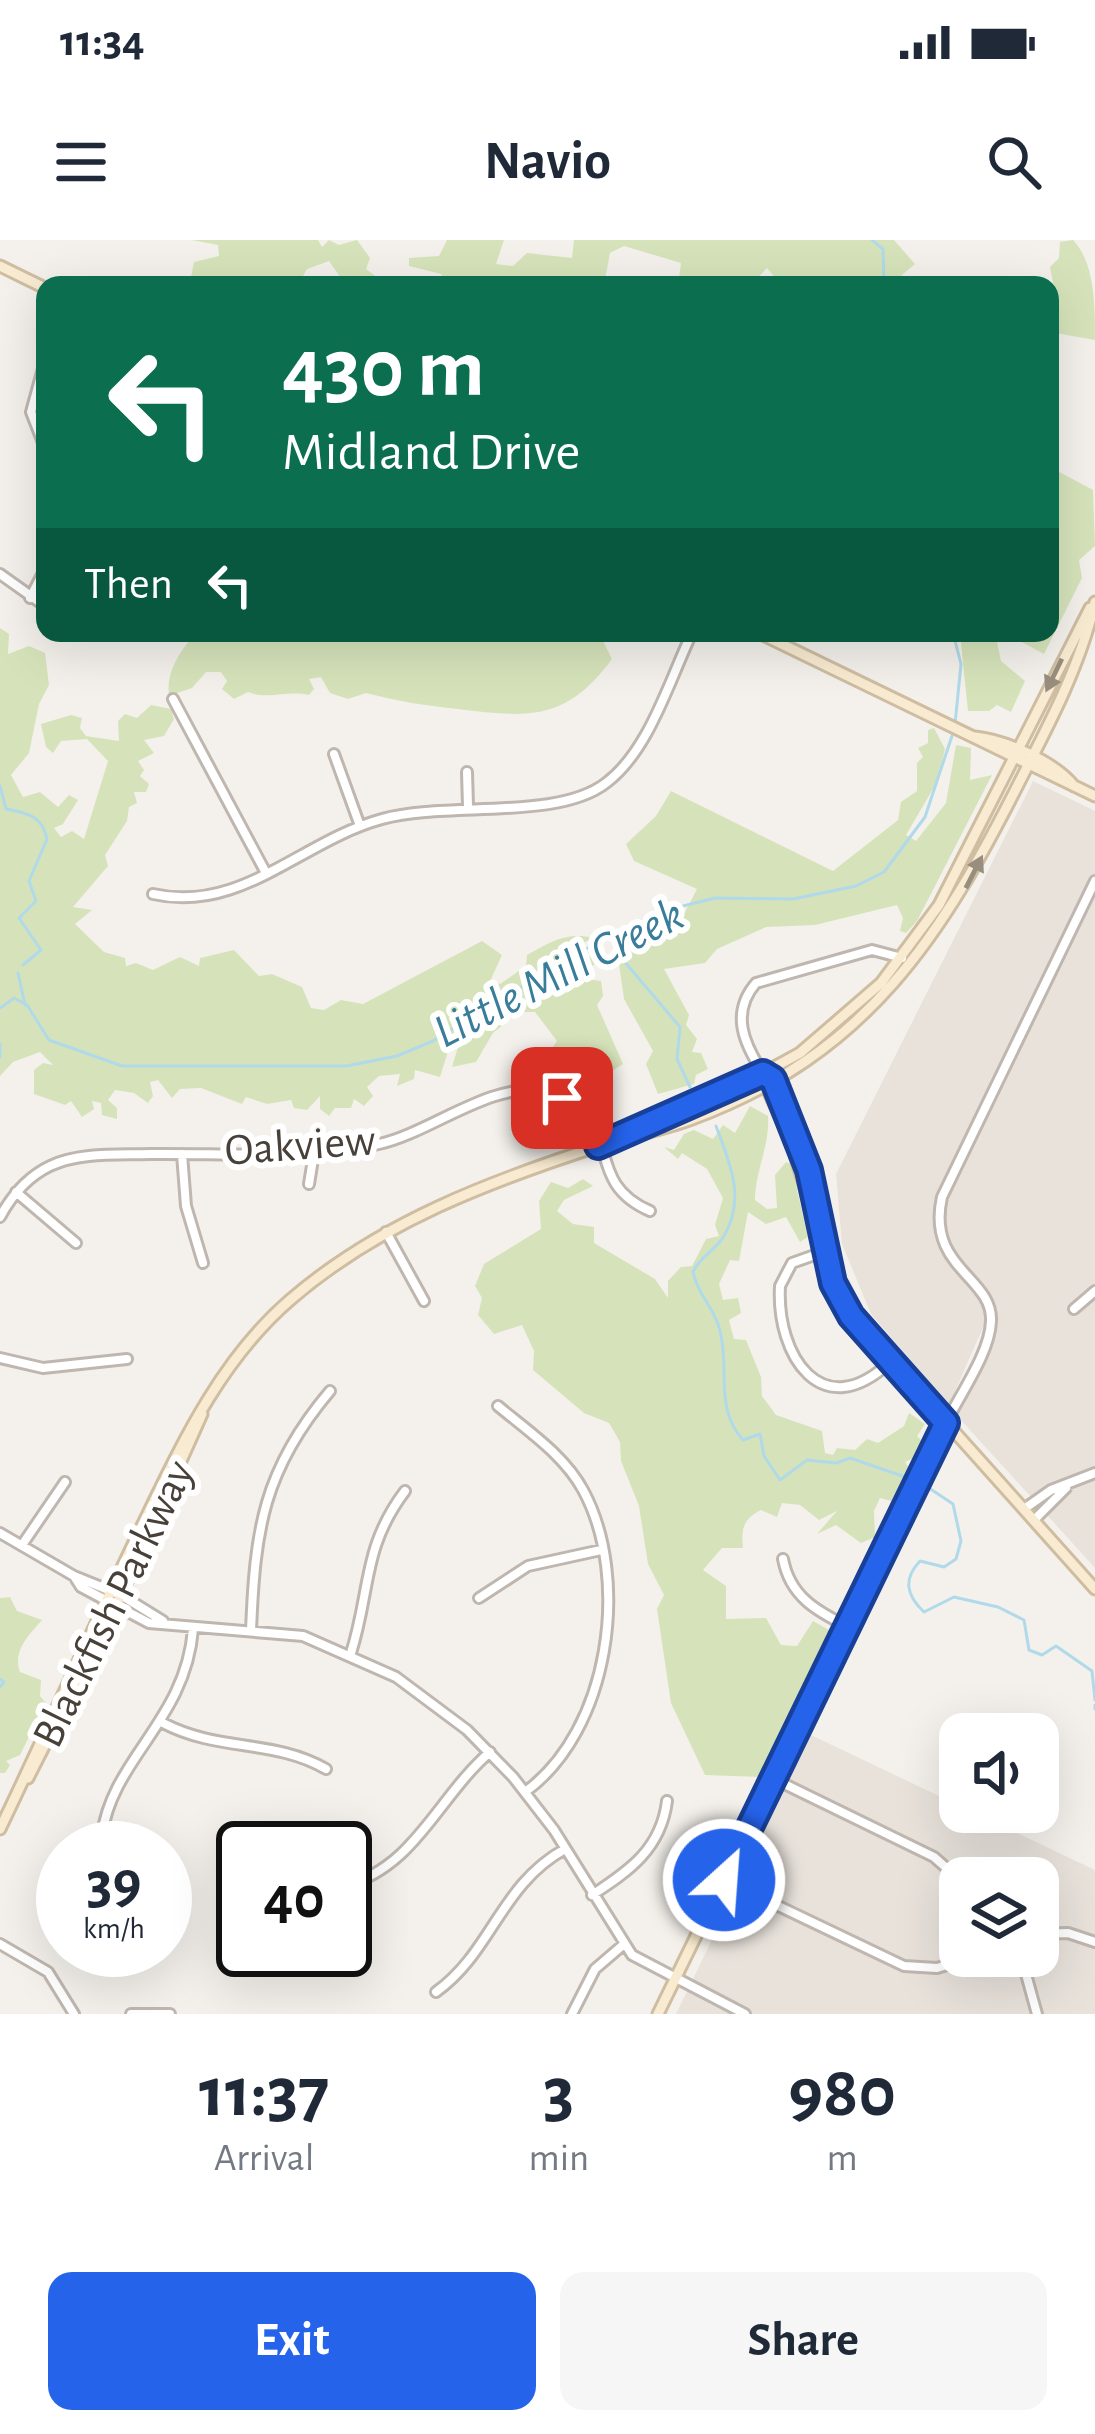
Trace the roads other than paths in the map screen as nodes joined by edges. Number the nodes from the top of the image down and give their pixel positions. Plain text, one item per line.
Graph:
1 (0, 266) edge
2 (36, 284) edge
3 (36, 394) edge
4 (36, 425) edge
5 (0, 574) edge
6 (36, 586) edge
7 (30, 598) junction
8 (36, 601) edge
9 (1095, 601) edge
10 (688, 642) edge
11 (778, 642) edge
12 (173, 699) dead end
13 (334, 754) dead end
14 (1014, 755) junction
15 (1030, 763) junction
16 (467, 772) dead end
17 (1095, 796) edge
18 (469, 806) junction
19 (360, 826) junction
20 (266, 873) junction
21 (1095, 881) edge
22 (153, 894) dead end
23 (903, 958) junction
24 (766, 1079) junction
25 (598, 1146) junction
26 (314, 1153) junction
27 (182, 1154) junction
28 (309, 1184) dead end
29 (16, 1192) junction
30 (650, 1211) dead end
31 (0, 1217) edge
32 (386, 1232) junction
33 (76, 1243) dead end
34 (823, 1252) junction
35 (203, 1263) dead end
36 (1095, 1292) edge
37 (424, 1300) dead end
38 (1074, 1309) dead end
39 (0, 1358) edge
40 (127, 1359) dead end
41 (890, 1362) junction
42 (330, 1390) dead end
43 (498, 1406) dead end
44 (946, 1423) junction
45 (1095, 1473) edge
46 (65, 1482) dead end
47 (1067, 1487) junction
48 (405, 1491) dead end
49 (1024, 1509) junction
50 (1034, 1520) junction
51 (0, 1533) edge
52 (22, 1545) junction
53 (601, 1550) junction
54 (783, 1559) dead end
55 (1095, 1588) edge
56 (114, 1598) junction
57 (479, 1598) dead end
58 (847, 1626) junction
59 (193, 1629) junction
60 (251, 1631) junction
61 (351, 1654) junction
62 (163, 1723) junction
63 (490, 1752) junction
64 (326, 1769) dead end
65 (773, 1779) junction
66 (525, 1792) junction
67 (667, 1801) dead end
68 (107, 1821) edge
69 (0, 1829) edge
70 (565, 1849) junction
71 (939, 1861) edge
72 (372, 1878) edge
73 (724, 1880) junction
74 (592, 1895) junction
75 (1059, 1934) edge
76 (1095, 1942) edge
77 (0, 1944) edge
78 (623, 1945) junction
79 (939, 1967) edge
80 (1027, 1977) edge
81 (675, 1980) junction
82 (436, 1992) dead end
83 (69, 2012) edge
84 (130, 2014) edge
85 (170, 2014) edge
86 (572, 2014) edge
87 (658, 2014) edge
88 (745, 2014) edge
89 (1037, 2014) edge

1 - 2 main road
3 - 4 street
5 - 7 street
6 - 7 street
7 - 8 street
9 -> 14 main road, Blackfish Parkway
9 - 15 main road, Blackfish Parkway
10 - 18 street
11 - 14 main road
12 - 20 street
13 - 19 street
14 - 15 main road
14 - 23 main road, Blackfish Parkway
15 - 17 main road
24 -> 15 main road, Blackfish Parkway
16 - 18 street
18 - 19 street
19 - 20 street
20 - 22 street
21 - 44 street
23 - 24 main road, Blackfish Parkway
23 - 24 street
24 - 25 main road, Blackfish Parkway
24 - 34 main road
25 - 26 street, Oakview
25 - 30 street, Oakview
25 - 32 main road, Blackfish Parkway
26 - 27 street, Oakview
26 - 28 street
27 - 29 street, Oakview
27 - 35 street
29 - 31 street
29 - 33 street
32 - 37 street
32 - 56 main road, Blackfish Parkway
34 - 41 main road
34 - 41 street
36 - 38 street
39 - 40 street
41 - 44 main road
42 - 60 street
43 - 53 street
44 - 49 main road
44 - 58 main road
45 - 47 street
46 - 52 street
47 - 49 street
47 - 50 street
48 - 61 street
49 - 50 main road
50 - 55 main road
51 - 52 street
52 - 56 street
53 - 57 street
53 - 66 street
54 - 58 street
56 - 59 street
56 - 69 main road, Blackfish Parkway
58 - 65 main road
59 - 60 street
59 - 62 street
60 - 61 street
61 - 63 street
62 - 64 street
62 - 68 street
63 - 66 street
63 - 72 street
65 - 71 street
65 - 73 main road
66 - 70 street
67 - 74 street
70 - 74 street
70 - 82 street
73 - 79 street
73 - 81 main road
74 - 78 street
75 - 76 street
77 - 83 street
78 - 81 street
78 - 86 street
80 - 89 street
81 - 87 main road
81 - 88 street
84 - 85 street

